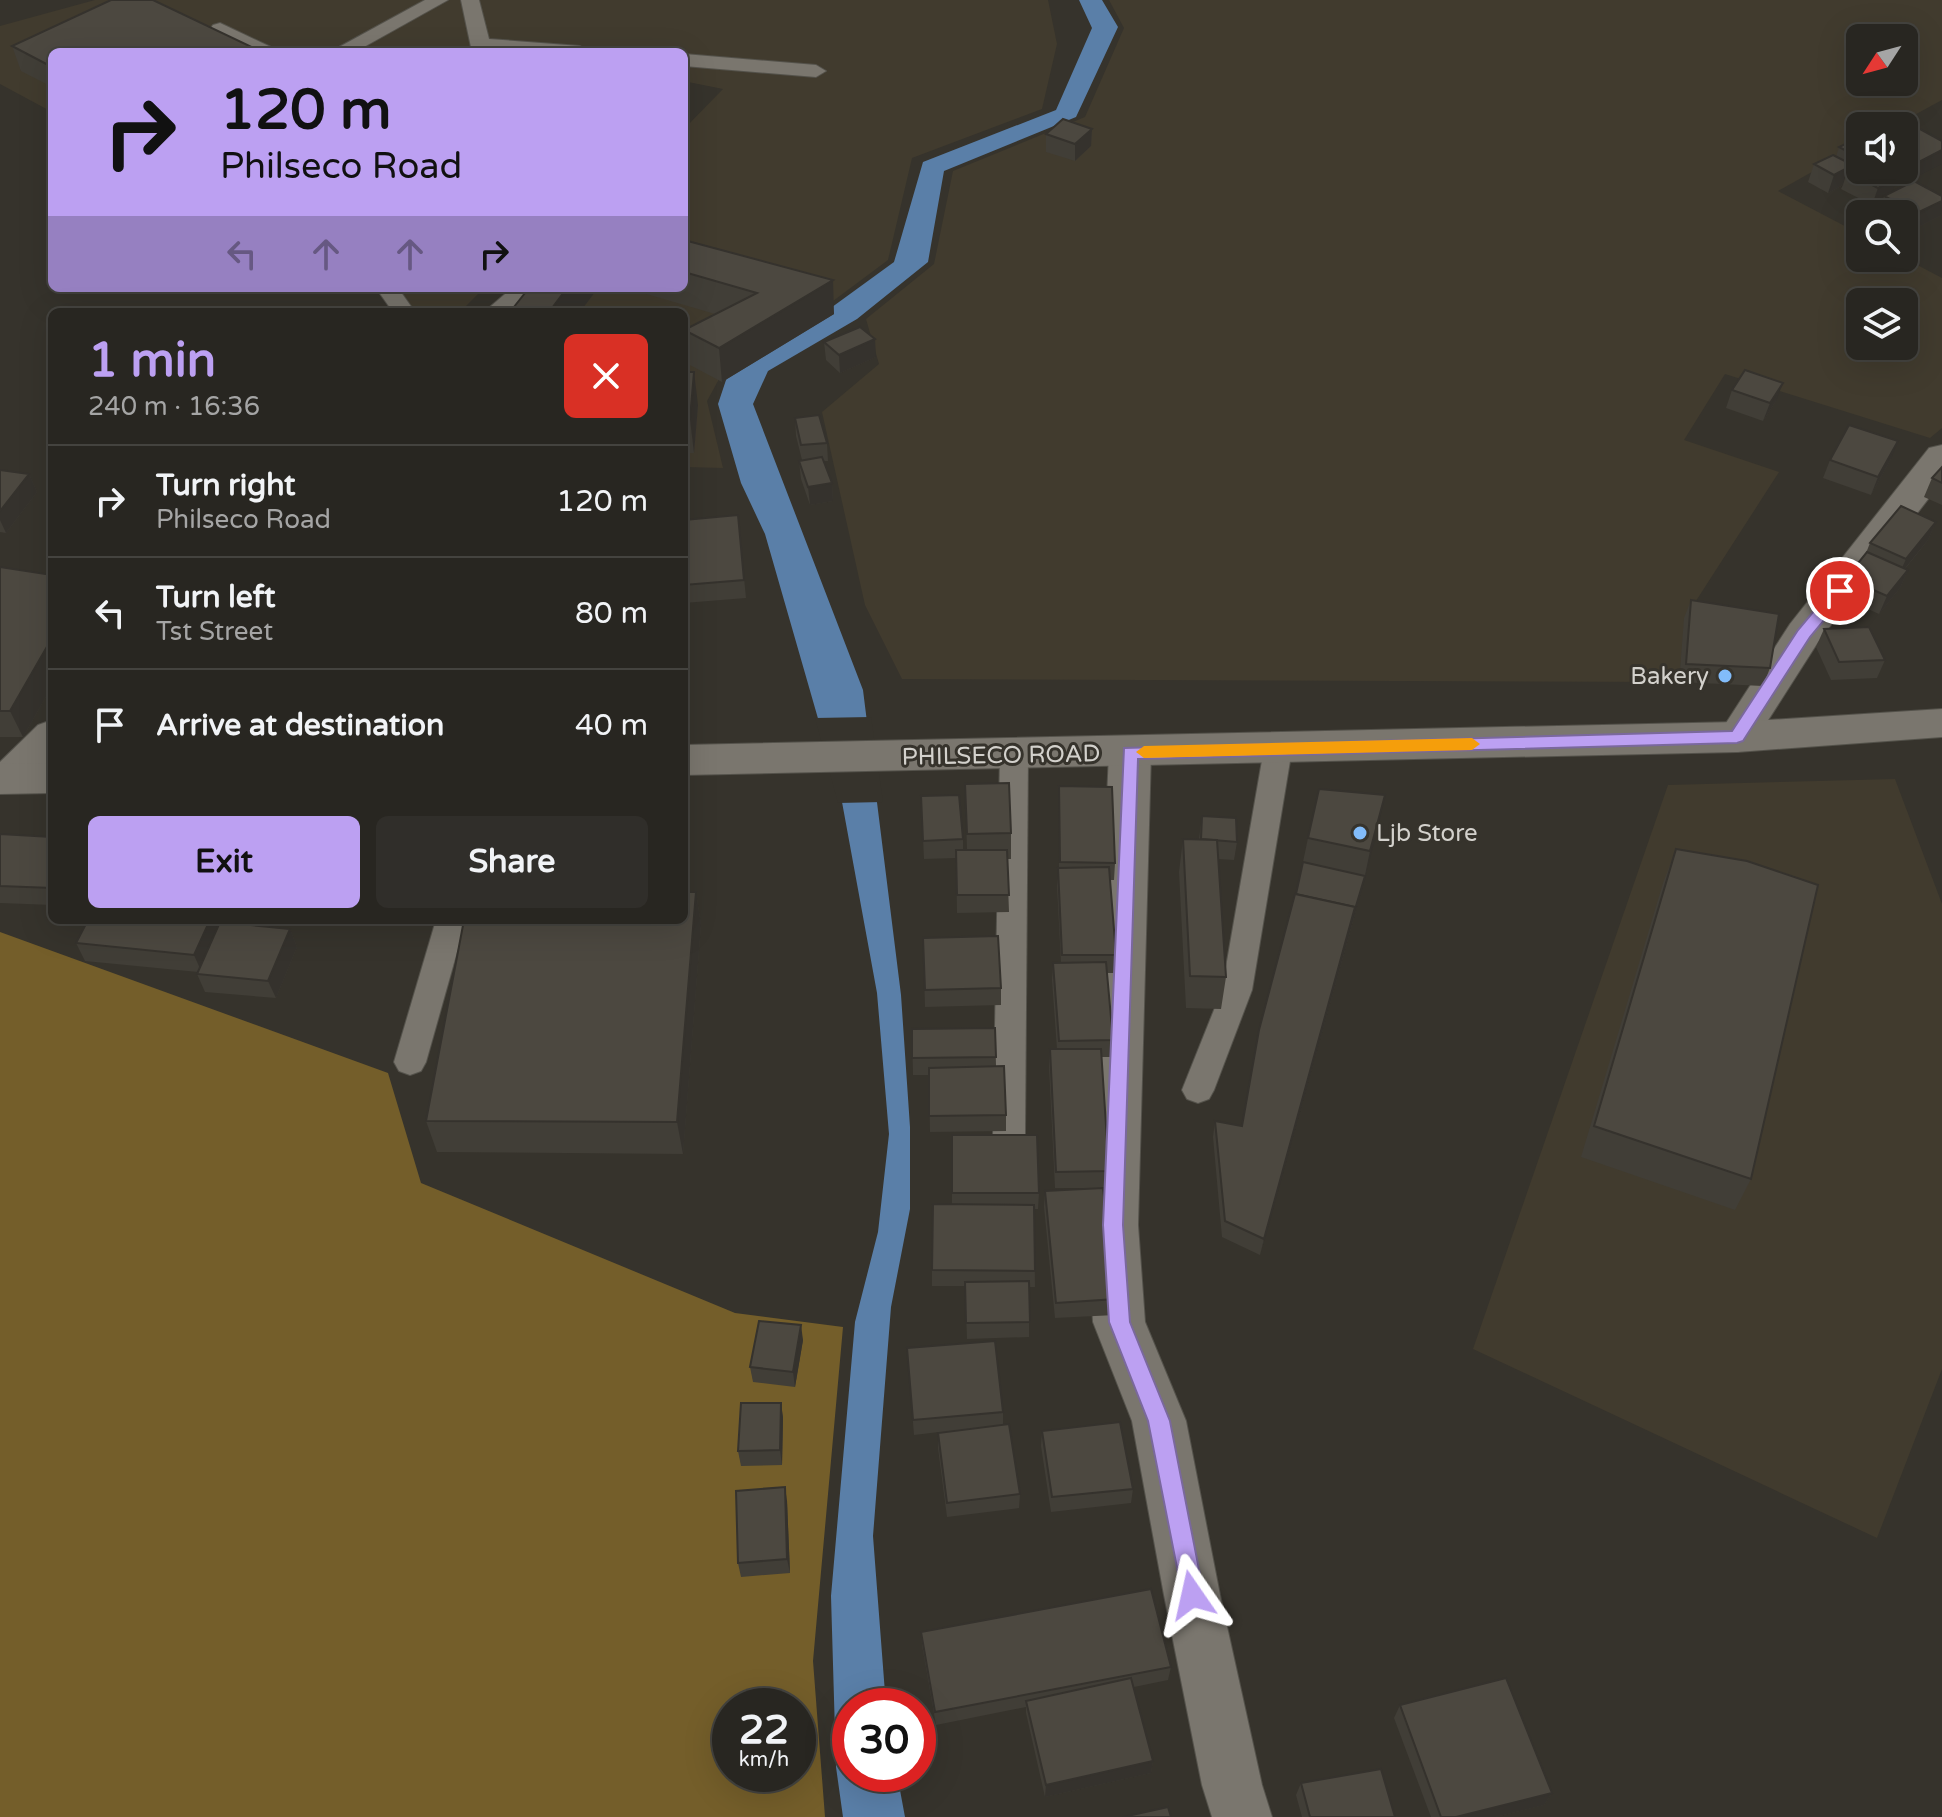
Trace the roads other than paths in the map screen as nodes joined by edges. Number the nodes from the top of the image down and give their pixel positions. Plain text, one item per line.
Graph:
1 (439, 0) edge
2 (470, 0) edge
3 (220, 29) edge
4 (258, 48) edge
5 (348, 48) edge
6 (482, 48) edge
7 (688, 60) edge
8 (816, 71) dead end
9 (528, 292) edge
10 (506, 308) edge
11 (1942, 456) edge
12 (1942, 723) edge
13 (1737, 737) junction
14 (48, 739) edge
15 (1278, 749) junction
16 (1130, 753) junction
17 (1014, 754) junction
18 (688, 760) edge
19 (48, 778) edge
20 (4, 779) edge
21 (450, 924) edge
22 (410, 1062) dead end
23 (1198, 1090) dead end
24 (1009, 1136) edge
25 (1242, 1817) edge

1 - 5 lane
2 - 6 lane
3 - 4 lane
7 - 8 lane
9 - 10 street
11 - 13 street
12 - 13 street, PHILSECO ROAD
13 - 15 street, PHILSECO ROAD
14 - 20 street
15 - 16 street, PHILSECO ROAD
15 - 23 lane
16 - 17 street, PHILSECO ROAD
16 - 25 street
17 - 18 street, PHILSECO ROAD
17 - 24 lane
19 - 20 street
21 - 22 lane

